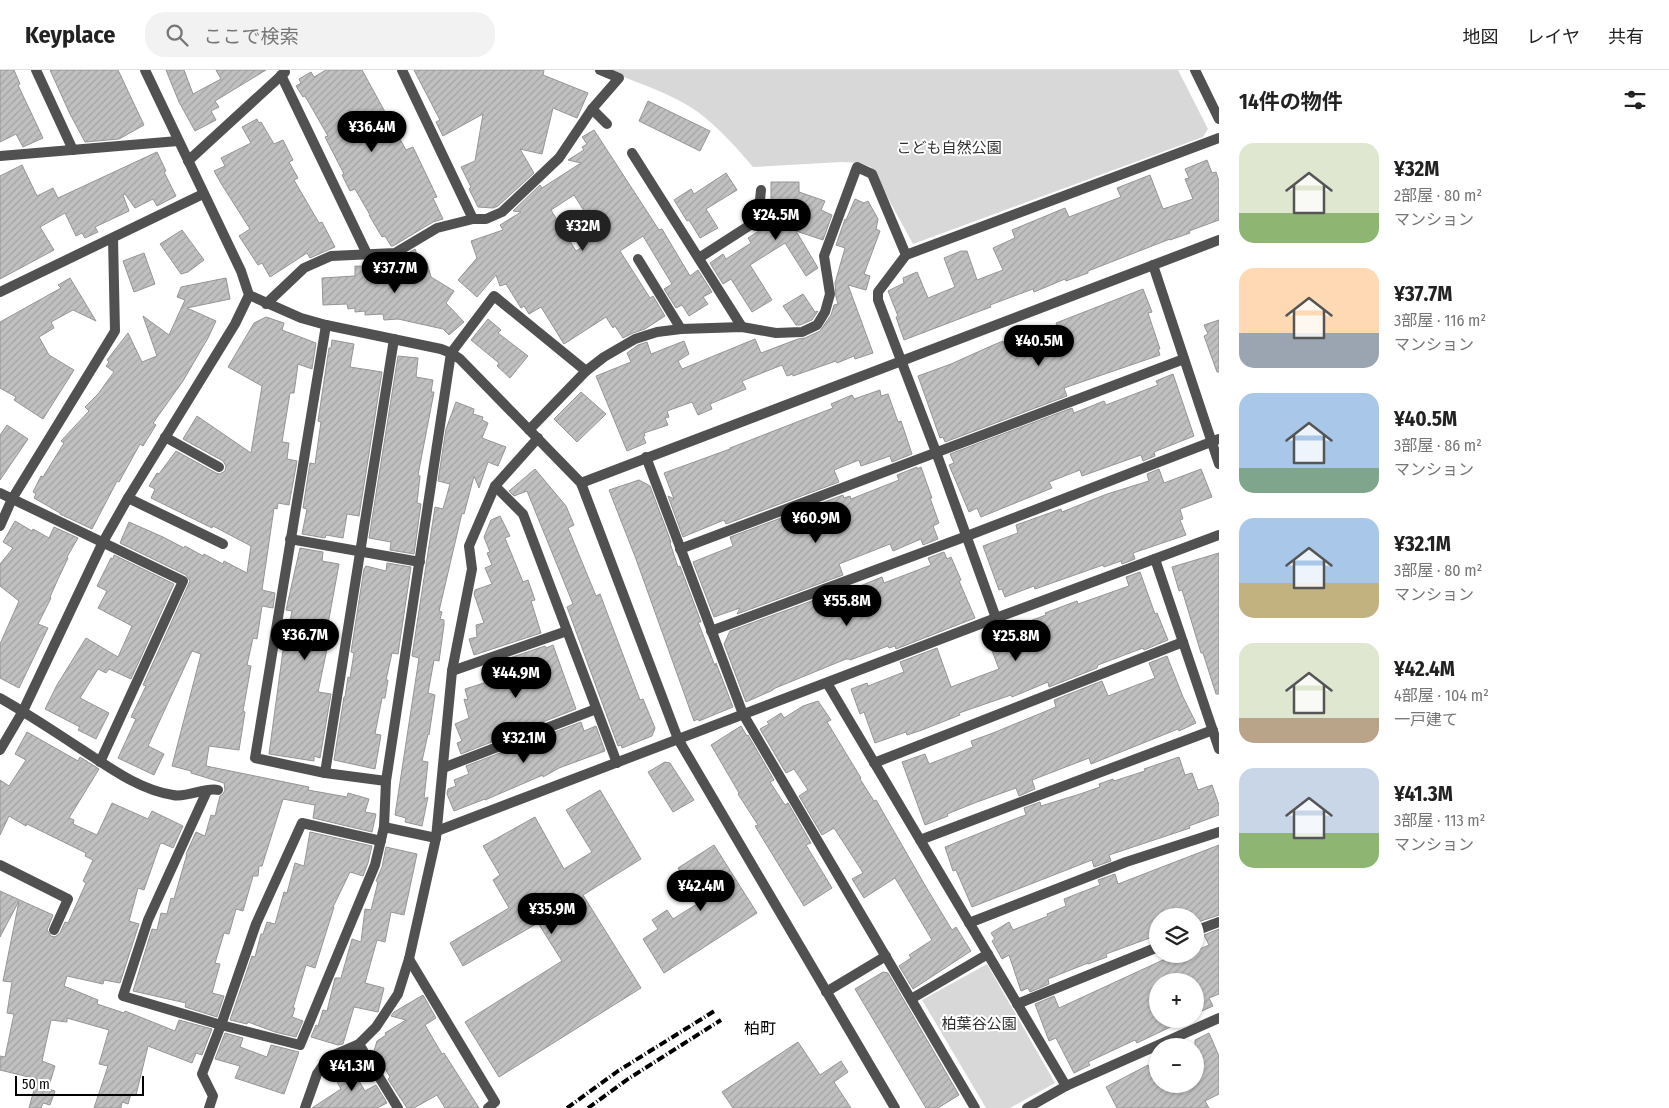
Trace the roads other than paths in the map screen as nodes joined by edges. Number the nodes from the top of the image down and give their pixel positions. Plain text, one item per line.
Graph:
1 (36, 70) edge
2 (145, 70) edge
3 (402, 70) edge
4 (600, 70) edge
5 (1195, 70) edge
6 (284, 72) edge
7 (592, 109) junction
8 (1219, 120) edge
9 (607, 124) dead end
10 (1219, 138) edge
11 (178, 141) junction
12 (73, 150) junction
13 (632, 152) dead end
14 (0, 156) edge
15 (188, 161) junction
16 (760, 190) dead end
17 (203, 194) junction
18 (473, 219) junction
19 (113, 238) junction
20 (1219, 240) edge
21 (367, 254) junction
22 (906, 255) junction
23 (699, 258) junction
24 (638, 259) dead end
25 (1153, 265) junction
26 (0, 292) edge
27 (249, 295) junction
28 (266, 304) junction
29 (326, 325) junction
30 (742, 327) junction
31 (681, 329) junction
32 (394, 339) junction
33 (451, 353) junction
34 (1184, 359) junction
35 (901, 362) junction
36 (586, 371) junction
37 (529, 430) junction
38 (166, 437) junction
39 (538, 438) junction
40 (1215, 440) edge
41 (936, 452) junction
42 (646, 457) junction
43 (1219, 464) edge
44 (219, 467) dead end
45 (580, 483) junction
46 (495, 486) junction
47 (0, 493) edge
48 (128, 498) junction
49 (12, 499) junction
50 (0, 526) edge
51 (1219, 535) edge
52 (967, 536) junction
53 (290, 538) junction
54 (103, 542) junction
55 (223, 544) dead end
56 (680, 548) junction
57 (360, 552) junction
58 (1155, 560) junction
59 (420, 562) junction
60 (996, 618) junction
61 (567, 631) junction
62 (711, 631) junction
63 (1183, 642) junction
64 (452, 671) junction
65 (827, 683) junction
66 (0, 698) edge
67 (596, 709) junction
68 (23, 711) junction
69 (743, 714) junction
70 (1212, 730) junction
71 (678, 739) junction
72 (1219, 749) edge
73 (0, 750) edge
74 (100, 762) junction
75 (617, 763) junction
76 (874, 763) junction
77 (443, 768) junction
78 (325, 772) junction
79 (386, 781) junction
80 (218, 790) dead end
81 (207, 791) junction
82 (384, 827) junction
83 (1219, 832) edge
84 (436, 834) junction
85 (920, 840) junction
86 (381, 841) junction
87 (0, 865) edge
88 (1219, 922) edge
89 (969, 923) junction
90 (1204, 928) edge
91 (54, 930) dead end
92 (1149, 951) edge
93 (988, 954) junction
94 (886, 956) junction
95 (409, 959) junction
96 (826, 992) junction
97 (911, 999) junction
98 (1017, 1004) junction
99 (1219, 1018) edge
100 (221, 1025) junction
101 (359, 1044) junction
102 (1066, 1086) junction
103 (209, 1108) edge
104 (306, 1108) edge
105 (398, 1108) edge
106 (488, 1108) edge
107 (895, 1108) edge
108 (975, 1108) edge
109 (1027, 1108) edge

1 - 12 street
2 - 11 street
3 - 18 street
4 - 7 street
5 - 8 street
6 - 15 street
6 - 21 street
7 - 9 street
7 - 18 street
10 - 22 street
11 - 12 street
11 - 15 street
12 - 14 street
13 - 23 street
15 - 17 street
16 - 23 street
17 - 19 street
17 - 27 street
18 - 21 street
19 - 26 street
19 - 49 street
20 - 25 street
21 - 28 street
22 - 30 street
22 - 35 street
23 - 30 street
24 - 31 street
25 - 34 street
25 - 35 street
27 - 28 street
27 - 38 street
28 - 29 street
29 - 32 street
29 - 53 street
30 - 31 street
31 - 36 street
32 - 33 street
32 - 57 street
33 - 36 street
33 - 37 street
33 - 59 street
34 - 40 street
34 - 41 street
35 - 41 street
35 - 42 street
36 - 37 street
37 - 39 street
38 - 44 street
38 - 48 street
39 - 45 street
39 - 46 street
40 - 43 street
40 - 52 street
41 - 52 street
41 - 56 street
42 - 45 street
42 - 56 street
45 - 71 street
46 - 61 street
46 - 64 street
47 - 49 street
48 - 54 street
48 - 55 street
49 - 50 street
49 - 54 street
51 - 58 street
52 - 60 street
52 - 62 street
53 - 57 street
53 - 78 street
54 - 68 street
54 - 74 street
56 - 62 street
57 - 59 street
57 - 78 street
58 - 60 street
58 - 63 street
59 - 79 street
60 - 65 street
61 - 64 street
61 - 67 street
62 - 69 street
63 - 70 street
63 - 76 street
64 - 77 street
65 - 69 street
65 - 76 street
66 - 68 street
67 - 75 street
67 - 77 street
68 - 73 street
68 - 74 street
69 - 71 street
69 - 94 street
70 - 72 street
70 - 85 street
71 - 75 street
71 - 96 street
74 - 81 street
75 - 84 street
76 - 85 street
77 - 84 street
78 - 79 street
79 - 82 street
80 - 81 street
81 - 100 street
82 - 84 street
82 - 86 street
83 - 89 street
84 - 95 street
85 - 89 street
86 - 100 street
86 - 100 street
87 - 91 street
88 - 90 street
89 - 93 street
92 - 98 street
93 - 97 street
93 - 98 street
94 - 96 street
94 - 97 street
95 - 101 street
95 - 106 street
96 - 107 street
97 - 108 street
98 - 102 street
99 - 102 street
100 - 103 street
101 - 104 street
101 - 105 street
102 - 109 street

